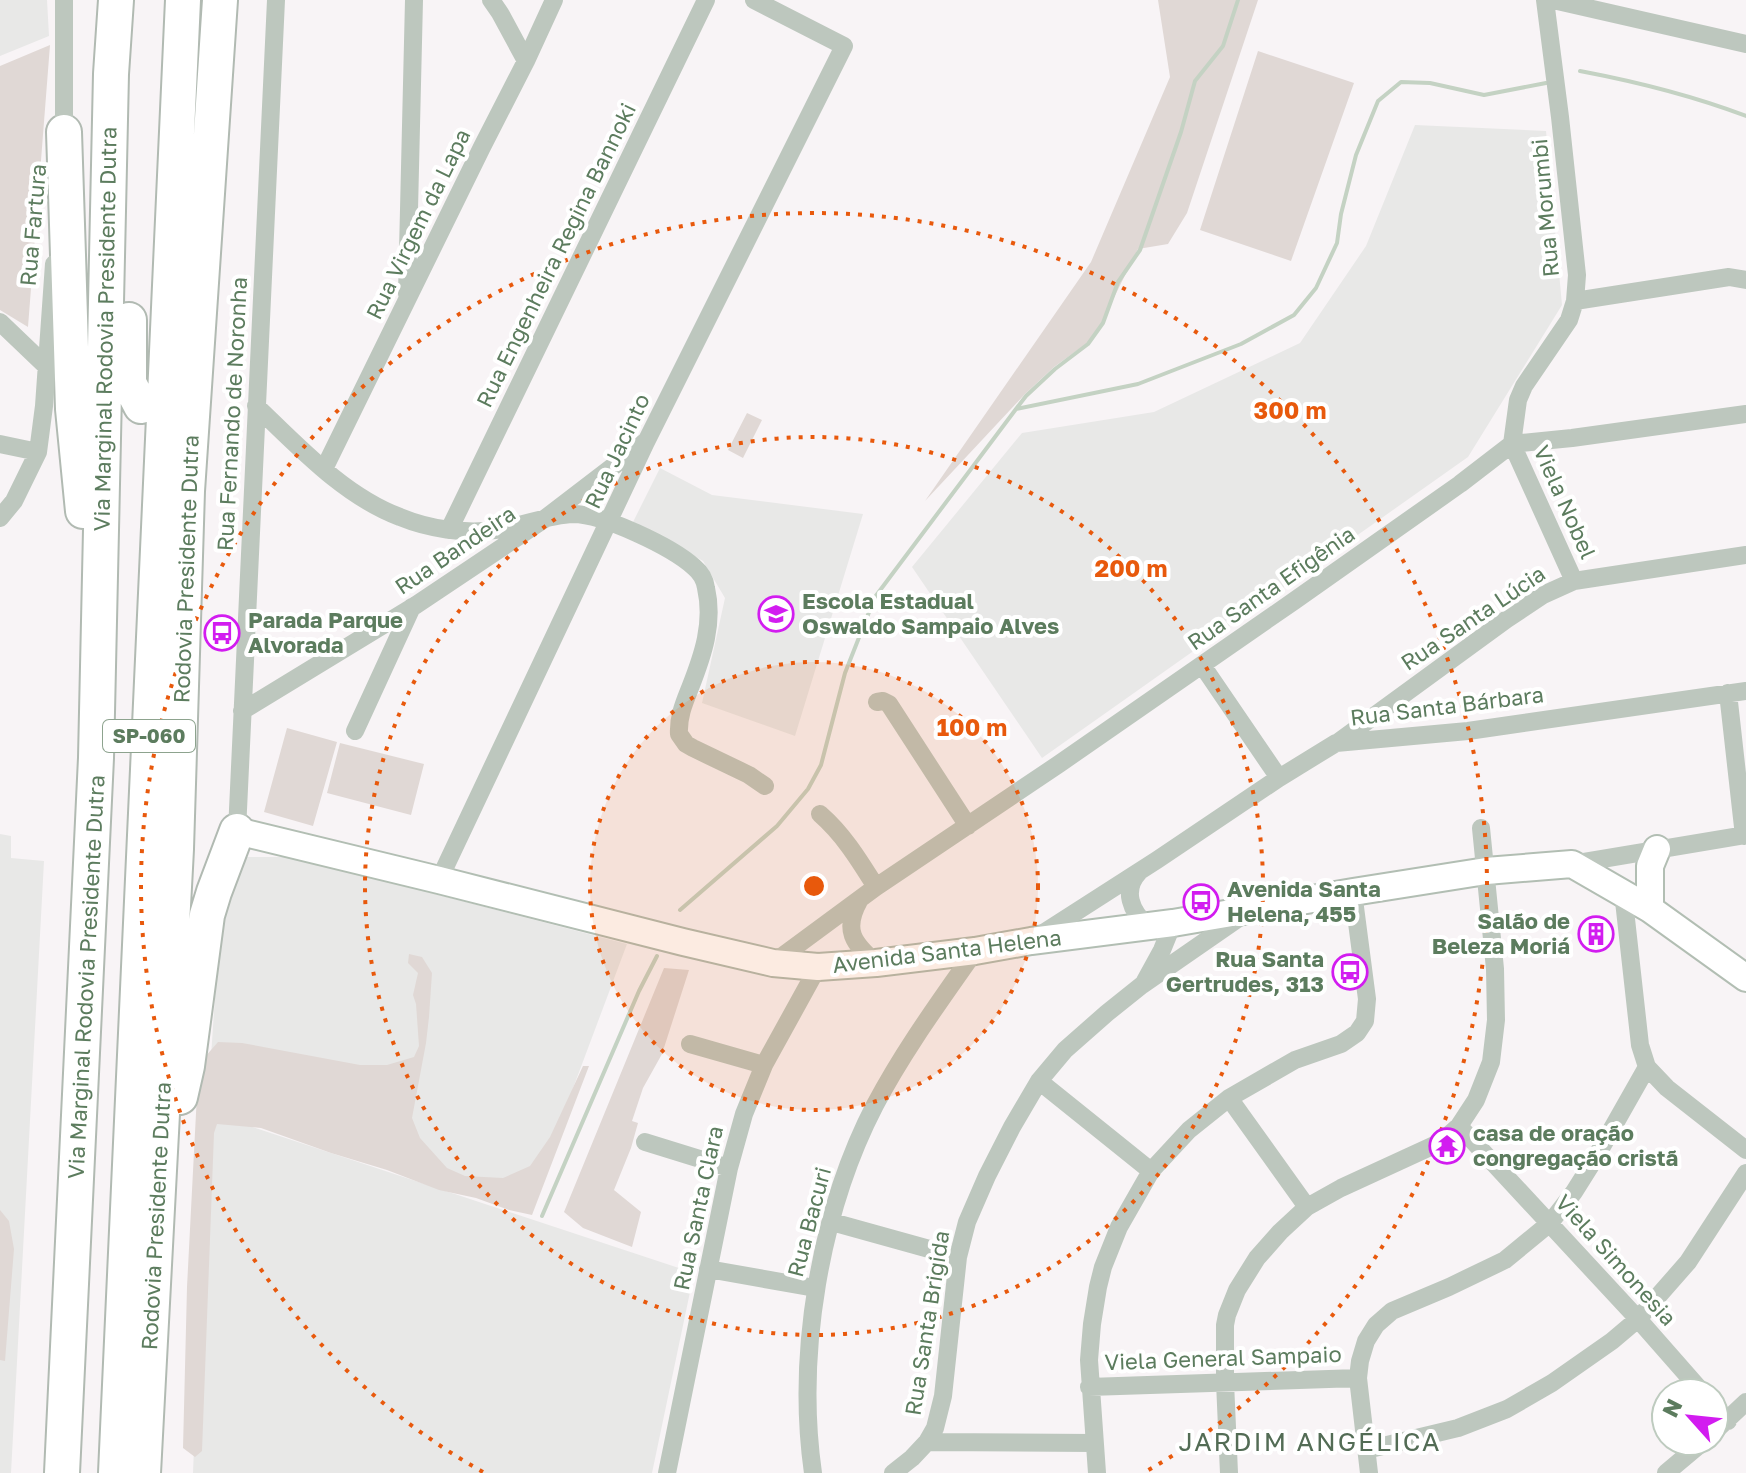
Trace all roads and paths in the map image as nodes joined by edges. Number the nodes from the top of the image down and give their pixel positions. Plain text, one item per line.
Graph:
1 (64, 0) edge
2 (116, 0) edge
3 (129, 0) edge
4 (159, 0) edge
5 (183, 0) edge
6 (220, 0) edge
7 (276, 0) edge
8 (414, 0) edge
9 (491, 0) edge
10 (554, 0) edge
11 (706, 0) edge
12 (754, 0) edge
13 (1545, 0) edge
14 (1553, 0) edge
15 (1746, 44) edge
16 (526, 61) junction
17 (64, 132) junction
18 (1746, 280) edge
19 (406, 301) junction
20 (1575, 301) junction
21 (0, 322) edge
22 (46, 366) junction
23 (141, 406) junction
24 (256, 406) junction
25 (1746, 414) edge
26 (646, 442) junction
27 (0, 444) edge
28 (1512, 444) junction
29 (38, 452) junction
30 (324, 469) junction
31 (0, 518) edge
32 (543, 520) junction
33 (610, 521) junction
34 (449, 530) junction
35 (1746, 555) edge
36 (1574, 581) junction
37 (412, 607) junction
38 (1202, 665) junction
39 (1737, 692) edge
40 (877, 702) dead end
41 (242, 711) junction
42 (355, 731) dead end
43 (1336, 743) junction
44 (96, 758) junction
45 (1279, 778) junction
46 (765, 786) dead end
47 (820, 814) dead end
48 (968, 826) junction
49 (1481, 828) dead end
50 (237, 831) junction
51 (1745, 836) edge
52 (1657, 849) junction
53 (1572, 864) junction
54 (1141, 870) junction
55 (1486, 871) junction
56 (439, 880) junction
57 (876, 887) junction
58 (1353, 892) junction
59 (1623, 892) junction
60 (859, 900) junction
61 (1251, 909) junction
62 (1650, 909) junction
63 (1161, 924) junction
64 (1031, 941) junction
65 (975, 951) junction
66 (928, 957) junction
67 (773, 963) junction
68 (876, 963) junction
69 (818, 967) junction
70 (1746, 978) edge
71 (1142, 985) junction
72 (937, 1007) junction
73 (690, 1044) dead end
74 (764, 1065) junction
75 (1647, 1067) junction
76 (1039, 1081) junction
77 (1229, 1098) junction
78 (1459, 1126) junction
79 (645, 1142) dead end
80 (1746, 1150) edge
81 (159, 1162) junction
82 (729, 1168) junction
83 (1151, 1171) junction
84 (1746, 1173) edge
85 (1307, 1207) junction
86 (832, 1222) junction
87 (1550, 1223) junction
88 (958, 1257) junction
89 (708, 1269) junction
90 (815, 1288) junction
91 (1638, 1319) junction
92 (1689, 1377) edge
93 (1358, 1378) junction
94 (1225, 1382) junction
95 (1089, 1387) junction
96 (1746, 1402) edge
97 (65, 1403) junction
98 (1730, 1418) edge
99 (927, 1442) junction
100 (1094, 1443) junction
101 (1366, 1450) junction
102 (1685, 1457) edge
103 (53, 1473) edge
104 (62, 1473) edge
105 (96, 1473) edge
106 (116, 1473) edge
107 (143, 1473) edge
108 (667, 1473) edge
109 (813, 1473) edge
110 (893, 1473) edge
111 (1097, 1473) edge
112 (1229, 1473) edge
113 (1369, 1473) edge
114 (1666, 1473) edge

1 - 17 street, Rua Fartura
2 - 44 highway, Via Marginal Rodovia Presidente Dutra
3 - 23 highway
4 - 23 highway, SP-060
5 - 106 highway, Rodovia Presidente Dutra / SP-060
6 - 81 highway, Rodovia Presidente Dutra / SP-060
7 - 24 street, Rua Fernando de Noronha
8 - 19 street
9 - 16 street
10 - 16 street, Rua Virgem da Lapa
11 - 34 street, Rua Engenheira Regina Bannoki
12 - 26 street, Rua Jacinto
13 - 20 street, Rua Morumbi
14 - 15 street
16 - 19 street, Rua Virgem da Lapa
17 - 22 street, Rua Fartura
17 - 44 highway
18 - 20 street
19 - 30 street, Rua Virgem da Lapa
20 - 28 street, Rua Morumbi
21 - 22 street
22 - 29 street, Rua Fartura
23 - 105 highway, SP-060
24 - 30 street
24 - 41 street, Rua Fernando de Noronha
25 - 28 street
26 - 32 street, Rua Bandeira
26 - 33 street, Rua Jacinto
27 - 29 street
28 - 36 street, Viela Nobel
28 - 38 street, Rua Santa Efigênia
29 - 31 street, Rua Fartura
30 - 34 street
32 - 33 street
32 - 34 street
32 - 37 street, Rua Bandeira
33 - 46 street
33 - 56 street, Rua Jacinto
35 - 36 street, Rua Santa Lúcia
36 - 43 street, Rua Santa Lúcia
37 - 41 street, Rua Bandeira
37 - 42 street
38 - 45 street
38 - 48 street, Rua Santa Efigênia
39 - 43 street, Rua Santa Bárbara
39 - 51 street
40 - 48 street
41 - 50 street, Rua Fernando de Noronha
43 - 45 street, Rua Santa Bárbara
44 - 97 highway, Via Marginal Rodovia Presidente Dutra / SP-060
45 - 54 street, Rua Santa Bárbara
47 - 57 street
48 - 57 street, Rua Santa Efigênia
49 - 55 street
50 - 56 street, Avenida Santa Helena
50 - 81 highway
51 - 52 street
52 - 53 street
52 - 62 street
53 - 55 street, Avenida Santa Helena
53 - 59 street
54 - 63 street
54 - 64 street, Rua Santa Bárbara
55 - 58 street, Avenida Santa Helena
55 - 78 street
56 - 67 street, Avenida Santa Helena
57 - 60 street, Rua Santa Efigênia
58 - 61 street, Avenida Santa Helena
58 - 77 street
59 - 62 street
59 - 75 street
60 - 67 street, Rua Santa Efigênia
60 - 68 street
61 - 63 street, Avenida Santa Helena
61 - 71 street, Rua Santa Brigida
62 - 70 street
63 - 64 street, Avenida Santa Helena
63 - 71 street, Rua Santa Brigida
64 - 65 street, Avenida Santa Helena
65 - 66 street, Avenida Santa Helena
65 - 72 street, Rua Bacuri
66 - 68 street, Avenida Santa Helena
66 - 72 street
67 - 69 street, Avenida Santa Helena
68 - 69 street, Avenida Santa Helena
69 - 74 street, Rua Santa Clara
71 - 76 street, Rua Santa Brigida
72 - 86 street, Rua Bacuri
73 - 74 street
74 - 82 street, Rua Santa Clara
75 - 80 street
75 - 87 street
76 - 83 street
76 - 88 street, Rua Santa Brigida
77 - 83 street
77 - 85 street
78 - 85 street
78 - 87 street, Viela Simonesia
79 - 82 street
81 - 107 highway, Rodovia Presidente Dutra / SP-060
82 - 89 street, Rua Santa Clara
83 - 95 street
84 - 91 street
85 - 94 street
86 - 88 street
86 - 90 street, Rua Bacuri
87 - 91 street, Viela Simonesia
87 - 93 street
88 - 99 street, Rua Santa Brigida
89 - 90 street
89 - 108 street, Rua Santa Clara
90 - 109 street, Rua Bacuri
91 - 92 street, Viela Simonesia
91 - 101 street
93 - 94 street, Viela General Sampaio
93 - 101 street
94 - 95 street, Viela General Sampaio
94 - 112 street
95 - 100 street
96 - 98 street
97 - 103 highway
97 - 104 highway, Via Marginal Rodovia Presidente Dutra / SP-060
99 - 100 street
99 - 110 street
100 - 111 street
101 - 113 street
102 - 114 street

